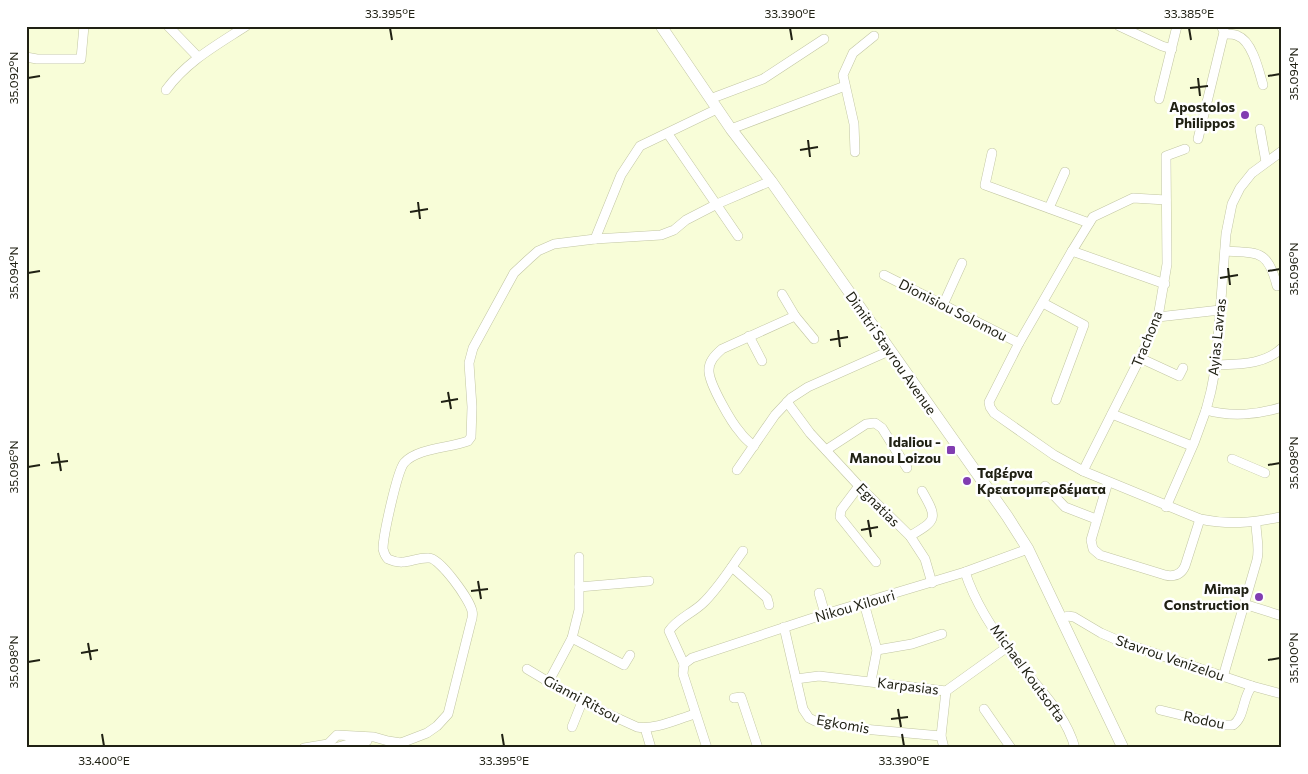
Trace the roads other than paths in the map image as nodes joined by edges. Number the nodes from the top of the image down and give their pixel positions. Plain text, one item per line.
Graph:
1 (84, 26) edge
2 (168, 26) edge
3 (246, 26) edge
4 (661, 26) edge
5 (1120, 26) edge
6 (1177, 26) edge
7 (1223, 29) edge
8 (874, 36) dead end
9 (824, 39) dead end
10 (1172, 49) junction
11 (26, 57) edge
12 (198, 57) junction
13 (1263, 84) dead end
14 (845, 86) junction
15 (166, 90) dead end
16 (710, 99) junction
17 (1159, 99) dead end
18 (717, 110) junction
19 (731, 129) junction
20 (1260, 129) dead end
21 (668, 134) junction
22 (1198, 139) dead end
23 (1185, 150) dead end
24 (1282, 151) edge
25 (855, 152) dead end
26 (992, 153) dead end
27 (1266, 162) junction
28 (1065, 172) dead end
29 (771, 181) junction
30 (1166, 200) junction
31 (717, 204) junction
32 (1049, 208) junction
33 (1089, 223) junction
34 (738, 236) dead end
35 (595, 239) junction
36 (1072, 251) junction
37 (1225, 251) junction
38 (962, 263) dead end
39 (884, 275) dead end
40 (1164, 284) junction
41 (1277, 286) dead end
42 (782, 294) dead end
43 (1043, 303) junction
44 (943, 305) junction
45 (1220, 310) junction
46 (795, 316) junction
47 (1158, 317) junction
48 (749, 336) junction
49 (814, 339) dead end
50 (1019, 344) junction
51 (1282, 348) edge
52 (889, 351) junction
53 (1140, 358) junction
54 (762, 361) dead end
55 (1216, 365) junction
56 (1184, 368) dead end
57 (1056, 400) dead end
58 (786, 402) junction
59 (1282, 407) edge
60 (1206, 410) junction
61 (1112, 414) junction
62 (754, 446) junction
63 (1192, 446) junction
64 (826, 450) junction
65 (1232, 459) dead end
66 (907, 468) dead end
67 (737, 470) dead end
68 (1082, 471) junction
69 (1265, 473) dead end
70 (1108, 482) junction
71 (859, 486) junction
72 (1045, 486) dead end
73 (922, 491) dead end
74 (1166, 507) junction
75 (1280, 517) dead end
76 (1096, 519) junction
77 (1200, 519) junction
78 (1256, 522) junction
79 (910, 536) junction
80 (1028, 549) junction
81 (743, 551) dead end
82 (579, 557) dead end
83 (876, 562) dead end
84 (732, 567) junction
85 (965, 572) junction
86 (650, 581) dead end
87 (932, 583) junction
88 (579, 587) junction
89 (819, 592) dead end
90 (864, 604) junction
91 (1244, 604) junction
92 (769, 605) dead end
93 (825, 614) junction
94 (1282, 616) edge
95 (1061, 619) junction
96 (784, 627) junction
97 (942, 634) dead end
98 (572, 638) junction
99 (1006, 648) junction
100 (877, 650) junction
101 (630, 654) dead end
102 (684, 664) junction
103 (527, 669) dead end
104 (1223, 677) junction
105 (796, 679) junction
106 (549, 681) junction
107 (871, 681) junction
108 (1252, 686) junction
109 (946, 691) junction
110 (1282, 694) edge
111 (734, 698) dead end
112 (582, 702) junction
113 (984, 709) dead end
114 (1160, 710) dead end
115 (695, 714) junction
116 (572, 726) dead end
117 (645, 728) junction
118 (941, 736) junction
119 (372, 741) dead end
120 (324, 747) edge
121 (304, 748) edge
122 (336, 748) edge
123 (651, 748) edge
124 (707, 748) edge
125 (758, 748) edge
126 (944, 748) edge
127 (1011, 748) edge
128 (1075, 748) edge
129 (1123, 748) edge

1 - 11 street
2 - 12 street
3 - 12 street
4 - 16 main road, Dimitri Stavrou Avenue
5 - 10 street
6 - 10 street
7 - 13 street
7 - 22 street
8 - 14 street
9 - 16 street
10 - 17 street
12 - 15 street
14 - 19 street
14 - 25 street
16 - 18 main road, Dimitri Stavrou Avenue
18 - 19 main road, Dimitri Stavrou Avenue
18 - 21 street
19 - 29 main road, Dimitri Stavrou Avenue
20 - 27 street
21 - 31 street
21 - 35 street
23 - 30 street, Trachona
24 - 27 street, Ayias Lavras
26 - 32 street
27 - 37 street, Ayias Lavras
28 - 32 street
29 - 31 street
29 - 52 main road, Dimitri Stavrou Avenue
30 - 33 street
30 - 40 street, Trachona
31 - 34 street
31 - 35 street
32 - 33 street
33 - 36 street
35 - 120 street
36 - 40 street
36 - 43 street
37 - 41 street
37 - 45 street, Ayias Lavras
38 - 44 street
39 - 44 street, Dionisiou Solomou
40 - 47 street, Trachona
42 - 46 street
43 - 50 street
43 - 57 street
44 - 50 street, Dionisiou Solomou
45 - 47 street
45 - 55 street, Ayias Lavras
46 - 48 street
46 - 49 street
47 - 53 street, Trachona
48 - 54 street
48 - 62 street
50 - 68 street, Dionisiou Solomou
51 - 55 street
52 - 58 street
52 - 80 main road, Dimitri Stavrou Avenue
53 - 56 street
53 - 61 street, Trachona
55 - 60 street, Ayias Lavras
58 - 62 street
58 - 64 street, Egnatias
59 - 60 street
60 - 63 street, Ayias Lavras
61 - 63 street
61 - 68 street, Trachona
62 - 67 street
63 - 74 street, Ayias Lavras
64 - 66 street
64 - 71 street, Egnatias
65 - 69 street
68 - 70 street, Dionisiou Solomou
70 - 74 street, Dionisiou Solomou
70 - 76 street
71 - 79 street, Egnatias
71 - 83 street
72 - 76 street
73 - 79 street, Egnatias
74 - 77 street, Dionisiou Solomou
75 - 78 street, Dionisiou Solomou
76 - 77 street
77 - 78 street, Dionisiou Solomou
78 - 91 street
79 - 87 street, Egnatias
80 - 85 street, Nikou Xilouri
80 - 95 main road, Dimitri Stavrou Avenue
81 - 84 street
82 - 88 street
84 - 92 street
84 - 102 street
85 - 87 street, Nikou Xilouri
85 - 99 street, Michael Koutsofta
86 - 88 street
87 - 90 street, Nikou Xilouri
88 - 98 street
89 - 93 street
90 - 93 street, Nikou Xilouri
90 - 100 street
91 - 94 street
91 - 104 street
93 - 96 street, Nikou Xilouri
95 - 104 street, Stavrou Venizelou
95 - 129 main road, Dimitri Stavrou Avenue
96 - 102 street, Nikou Xilouri
96 - 105 street, Egkomis
97 - 100 street
98 - 101 street
98 - 106 street
99 - 109 street, Karpasias
99 - 128 street, Michael Koutsofta
100 - 107 street
102 - 115 street
103 - 106 street, Gianni Ritsou
104 - 108 street, Stavrou Venizelou
105 - 107 street, Karpasias
105 - 118 street, Egkomis
106 - 112 street, Gianni Ritsou
107 - 109 street, Karpasias
108 - 110 street, Stavrou Venizelou
108 - 114 street, Rodou
109 - 118 street
111 - 125 street
112 - 116 street
112 - 117 street, Gianni Ritsou
113 - 127 street
115 - 117 street
115 - 124 street
117 - 123 street
118 - 126 street
119 - 122 street
120 - 121 street

